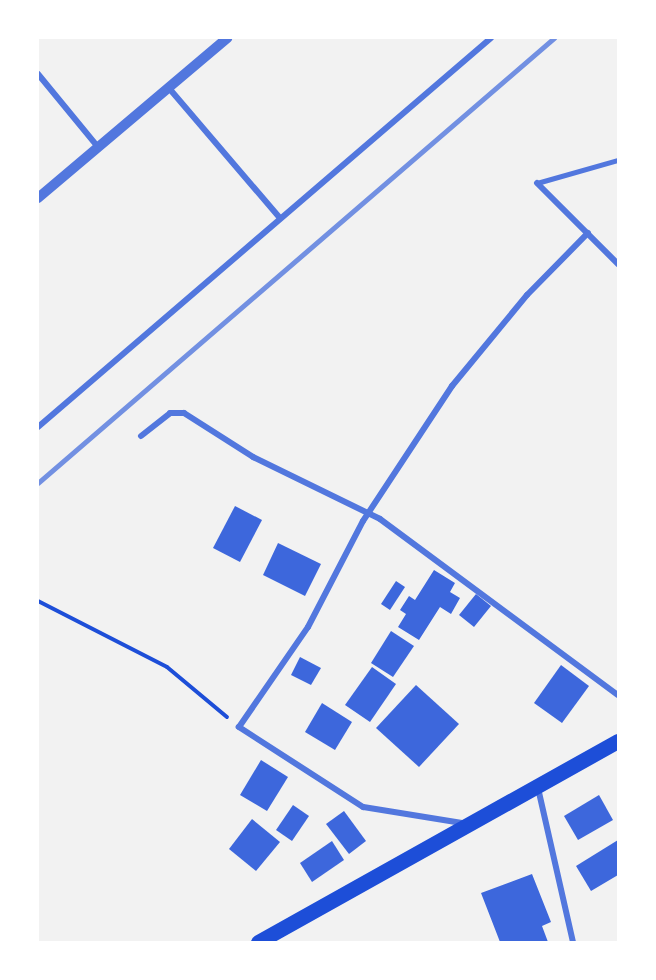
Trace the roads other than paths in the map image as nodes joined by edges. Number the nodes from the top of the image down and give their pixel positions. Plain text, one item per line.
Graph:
1 (227, 38) edge
2 (491, 38) edge
3 (38, 74) edge
4 (168, 87) junction
5 (98, 147) junction
6 (618, 160) edge
7 (537, 183) joint
8 (38, 198) edge
9 (280, 219) junction
10 (588, 233) junction
11 (618, 264) edge
12 (38, 427) edge
13 (141, 436) dead end
14 (368, 514) junction
15 (618, 695) edge
16 (618, 741) edge
17 (538, 788) junction
18 (472, 825) junction
19 (258, 942) edge
20 (573, 942) edge

1 - 4 street
2 - 9 street
3 - 5 street
4 - 5 street
4 - 9 street
5 - 8 street
6 - 7 lane
7 - 10 street
9 - 12 street
10 - 11 street
10 - 14 street
13 - 14 street
14 - 15 street
14 - 18 street
16 - 17 main road
17 - 18 main road
17 - 20 street
18 - 19 main road

